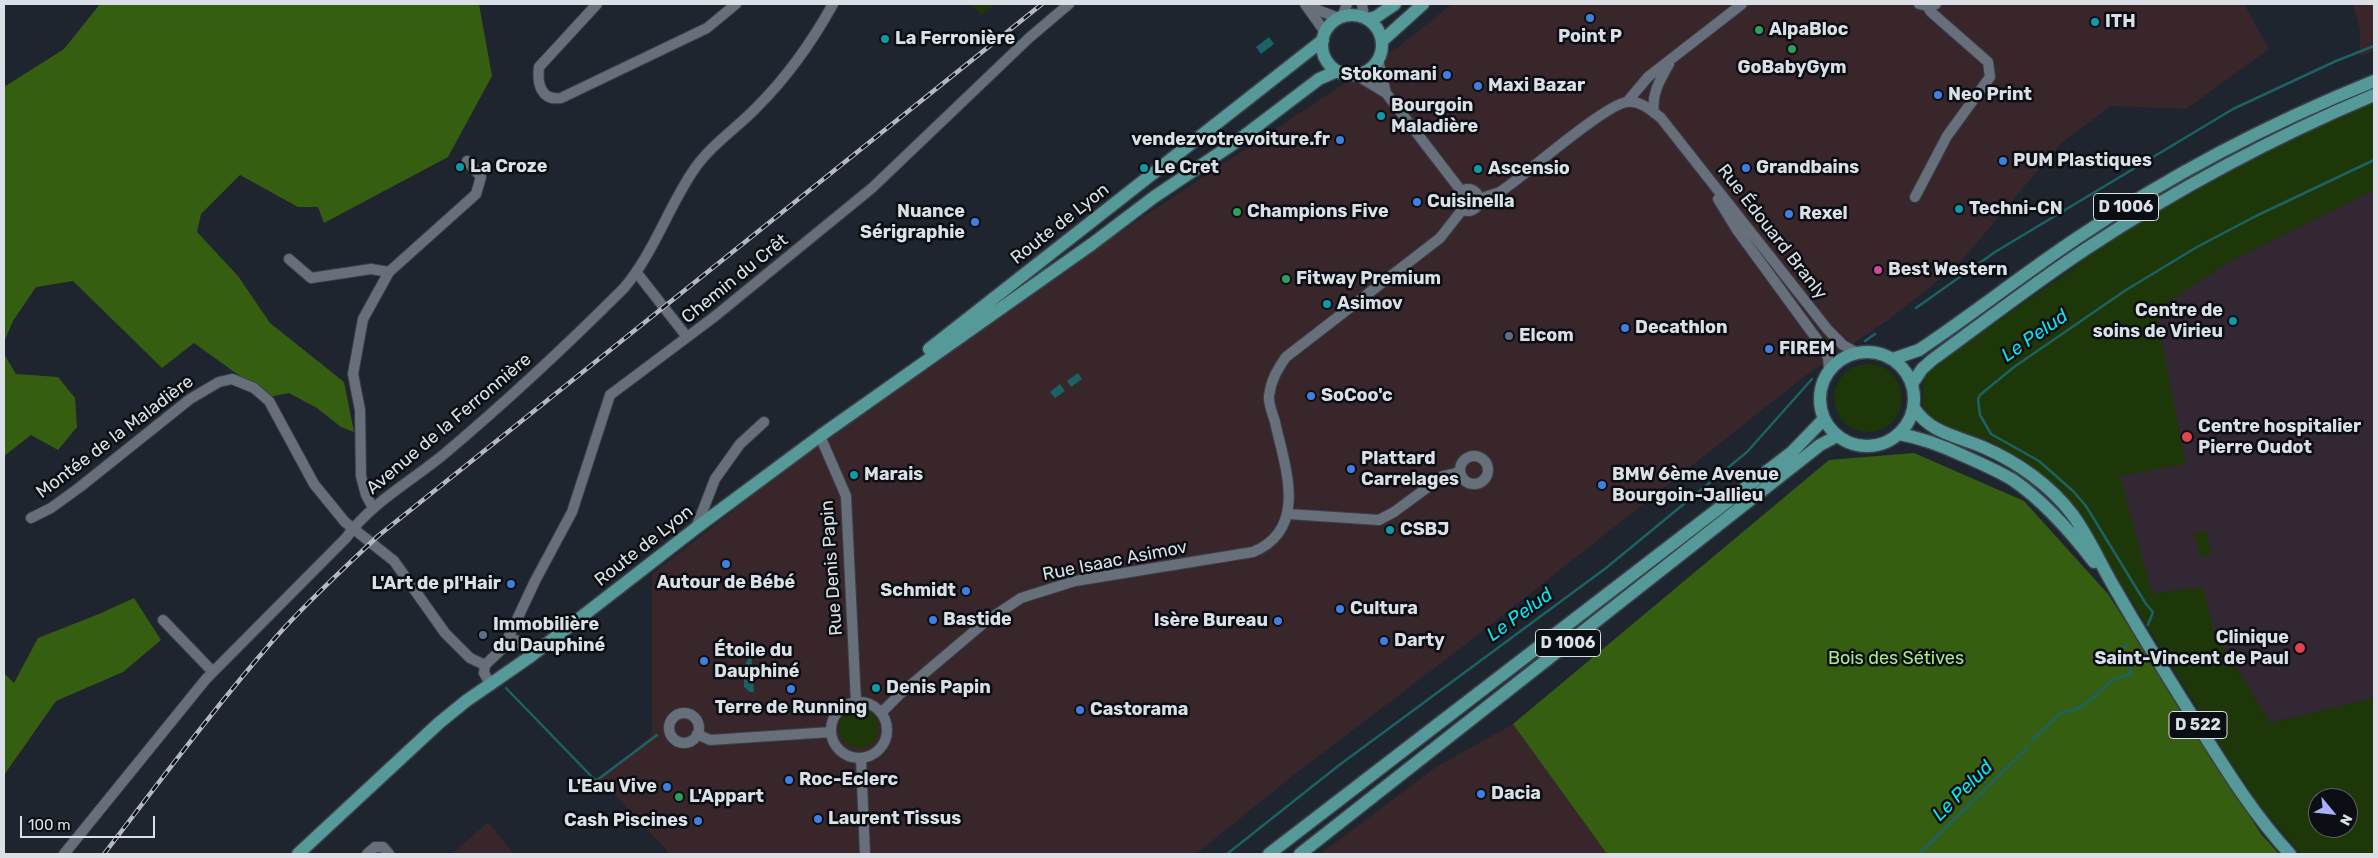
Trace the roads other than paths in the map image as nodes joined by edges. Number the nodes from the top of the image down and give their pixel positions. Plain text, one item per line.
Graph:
1 (598, 4) edge
2 (736, 4) edge
3 (833, 4) edge
4 (1069, 4) edge
5 (1347, 4) edge
6 (1362, 4) edge
7 (1395, 4) edge
8 (1423, 4) edge
9 (1742, 4) edge
10 (1927, 4) edge
11 (1306, 5) edge
12 (1341, 17) junction
13 (1366, 18) junction
14 (1324, 36) junction
15 (1382, 41) junction
16 (1673, 57) junction
17 (1378, 60) junction
18 (1337, 71) junction
19 (1356, 75) junction
20 (2374, 81) edge
21 (1386, 93) junction
22 (2374, 95) edge
23 (1627, 102) junction
24 (1654, 112) junction
25 (1667, 126) junction
26 (467, 161) dead end
27 (1462, 192) junction
28 (1915, 197) dead end
29 (1479, 200) junction
30 (1462, 210) junction
31 (289, 259) dead end
32 (389, 272) junction
33 (637, 273) junction
34 (688, 337) junction
35 (1857, 352) junction
36 (1893, 359) junction
37 (1829, 370) junction
38 (1912, 384) junction
39 (1914, 408) junction
40 (1824, 419) junction
41 (764, 422) dead end
42 (1899, 434) junction
43 (820, 436) junction
44 (1838, 436) junction
45 (1460, 472) dead end
46 (373, 508) junction
47 (1288, 514) junction
48 (31, 518) dead end
49 (353, 528) junction
50 (696, 528) junction
51 (2115, 590) junction
52 (163, 620) dead end
53 (509, 638) junction
54 (531, 656) junction
55 (485, 665) junction
56 (213, 672) junction
57 (491, 685) junction
58 (856, 702) junction
59 (881, 713) junction
60 (831, 732) junction
61 (697, 734) dead end
62 (861, 758) junction
63 (64, 854) edge
64 (298, 854) edge
65 (310, 854) edge
66 (367, 854) edge
67 (389, 854) edge
68 (864, 854) edge
69 (1269, 854) edge
70 (1300, 854) edge
71 (2290, 854) edge

1 - 2 street
3 - 33 street, Avenue de la Ferronnière
4 - 34 street, Chemin du Crêt
5 - 12 street
6 - 13 street
7 - 13 main road
8 - 15 main road
9 - 16 street
10 - 28 street
11 - 12 street
11 - 14 street
12 - 13 main road
12 - 14 main road
13 - 15 main road
14 - 18 main road
14 - 43 main road, Route de Lyon
15 - 17 main road
16 - 23 street
16 - 24 street
17 - 19 main road
17 - 21 street
18 - 19 main road
18 - 43 main road, Route de Lyon
19 - 21 street
20 - 36 main road, D 1006
21 - 27 street
22 - 38 main road, D 1006
23 - 24 street, Rue Édouard Branly
23 - 29 street
24 - 25 street, Rue Édouard Branly
25 - 35 street, Rue Édouard Branly
25 - 37 street, Rue Édouard Branly
26 - 32 street
27 - 29 street
27 - 30 street
29 - 30 street
30 - 47 street, Rue Isaac Asimov
31 - 32 street
32 - 46 street
33 - 34 street
33 - 46 street, Avenue de la Ferronnière
34 - 53 street, Chemin du Crêt
35 - 36 main road
35 - 37 main road
36 - 38 main road
37 - 40 main road
38 - 39 main road
39 - 42 main road
39 - 51 main road, D 522
40 - 44 main road
40 - 69 main road, D 1006
41 - 50 street
42 - 44 main road
42 - 51 main road, D 522
43 - 50 main road, Route de Lyon
43 - 58 street, Rue Denis Papin
44 - 70 main road, D 1006
45 - 47 street
46 - 49 street, Avenue de la Ferronnière
47 - 59 street, Rue Isaac Asimov
48 - 49 street, Montée de la Maladière
49 - 55 street, Montée de la Maladière
49 - 56 street, Avenue de la Ferronnière
50 - 54 main road, Route de Lyon
51 - 71 main road, D 522
52 - 56 street
53 - 54 street
53 - 55 street, Chemin du Crêt
54 - 57 main road, Route de Lyon
55 - 57 street
56 - 63 street, Avenue de la Ferronnière
57 - 64 main road
57 - 65 main road
58 - 59 street
58 - 60 street
59 - 62 street
60 - 61 street
60 - 62 street
62 - 68 street
66 - 67 street

